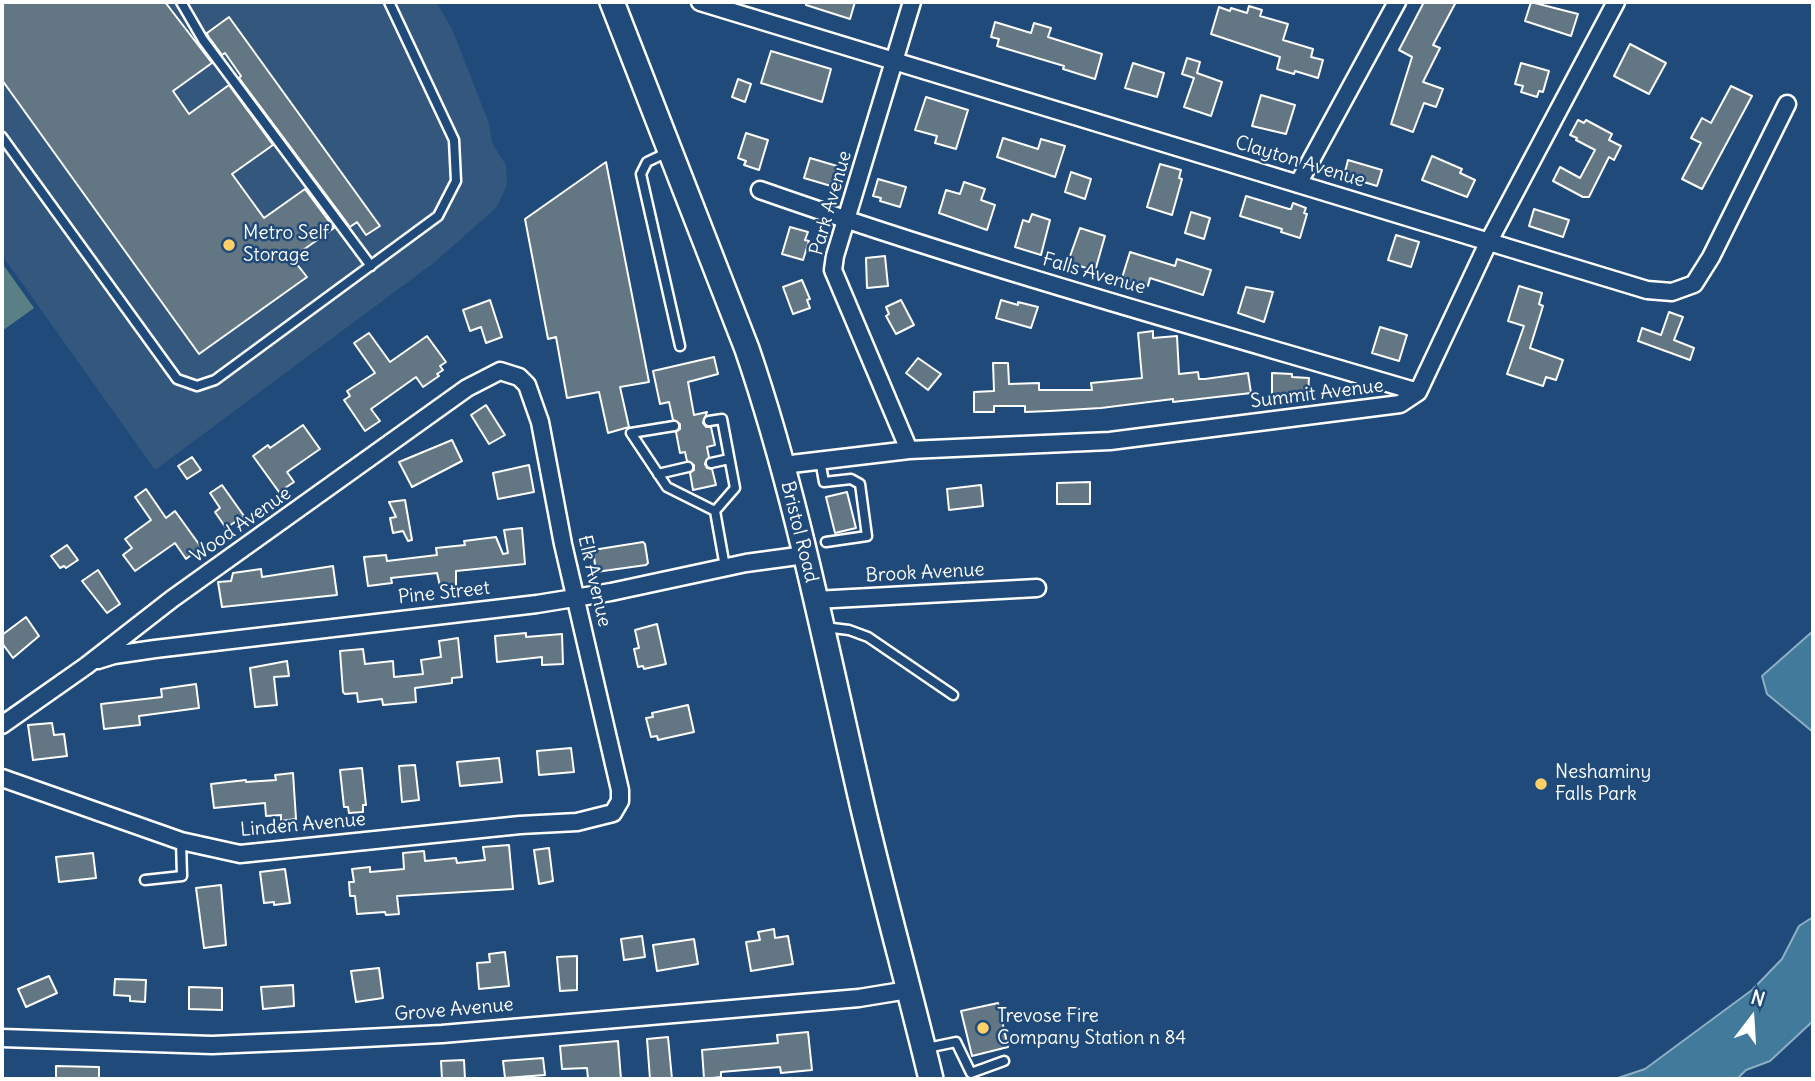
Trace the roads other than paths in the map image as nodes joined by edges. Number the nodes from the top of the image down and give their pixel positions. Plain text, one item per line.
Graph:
1 (181, 2) edge
2 (389, 2) edge
3 (612, 2) edge
4 (700, 2) edge
5 (912, 2) edge
6 (1616, 2) edge
7 (1390, 3) edge
8 (895, 61) junction
9 (1787, 104) dead end
10 (2, 137) edge
11 (671, 151) junction
12 (1298, 184) junction
13 (760, 190) dead end
14 (846, 221) junction
15 (1489, 241) junction
16 (371, 266) junction
17 (680, 346) dead end
18 (509, 373) joint
19 (1418, 392) junction
20 (709, 421) dead end
21 (674, 426) dead end
22 (909, 450) junction
23 (729, 459) junction
24 (820, 460) junction
25 (711, 463) dead end
26 (783, 465) junction
27 (688, 467) dead end
28 (658, 474) junction
29 (715, 511) junction
30 (826, 542) dead end
31 (805, 555) junction
32 (725, 567) junction
33 (1037, 587) dead end
34 (577, 598) junction
35 (816, 600) junction
36 (821, 626) junction
37 (86, 666) junction
38 (953, 695) dead end
39 (2, 725) edge
40 (2, 778) edge
41 (617, 809) joint
42 (181, 841) junction
43 (145, 880) dead end
44 (908, 990) junction
45 (2, 1038) edge
46 (924, 1049) junction
47 (1004, 1061) dead end
48 (931, 1079) edge

1 - 16 lane
2 - 16 lane
3 - 11 main road, Bristol Road
4 - 8 street, Clayton Avenue
5 - 8 street, Park Avenue
6 - 15 street
7 - 12 street
8 - 12 street, Clayton Avenue
8 - 14 street, Park Avenue
9 - 15 street, Clayton Avenue
10 - 16 lane
11 - 17 lane
11 - 26 main road, Bristol Road
12 - 15 street, Clayton Avenue
13 - 14 street, Falls Avenue
14 - 19 street, Falls Avenue
14 - 22 street, Park Avenue
15 - 19 street
18 - 34 street, Elk Avenue
18 - 37 street, Wood Avenue
19 - 22 street, Summit Avenue
20 - 23 lane
21 - 28 lane
22 - 24 street, Summit Avenue
23 - 25 lane
23 - 29 lane
24 - 26 street, Summit Avenue
24 - 30 lane
26 - 31 main road, Bristol Road
27 - 28 lane
28 - 29 lane
29 - 32 lane
31 - 32 street, Pine Street
31 - 35 main road, Bristol Road
32 - 34 street, Pine Street
33 - 35 street, Brook Avenue
34 - 37 street, Pine Street
34 - 41 street, Elk Avenue
35 - 36 main road, Bristol Road
36 - 38 lane
36 - 44 main road, Bristol Road
37 - 39 street, Wood Avenue
40 - 42 street, Linden Avenue
41 - 42 street, Linden Avenue
42 - 43 lane
44 - 45 street, Grove Avenue
44 - 46 main road, Bristol Road
46 - 47 lane
46 - 48 main road, Bristol Road

